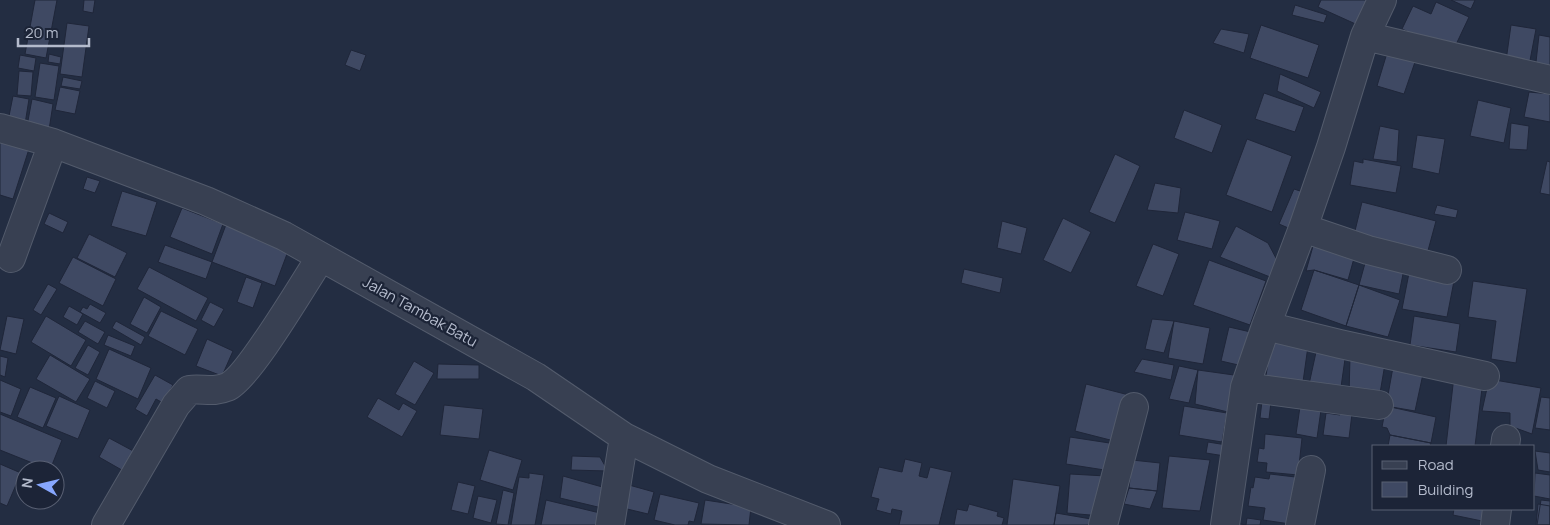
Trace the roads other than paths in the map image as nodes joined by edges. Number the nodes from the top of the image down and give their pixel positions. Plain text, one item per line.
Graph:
1 (1382, 0) edge
2 (1365, 36) junction
3 (1550, 80) edge
4 (0, 128) edge
5 (53, 143) junction
6 (1303, 228) junction
7 (321, 257) junction
8 (11, 258) dead end
9 (1447, 270) dead end
10 (1266, 326) junction
11 (1485, 376) dead end
12 (1245, 387) junction
13 (1380, 405) dead end
14 (1134, 407) dead end
15 (624, 437) junction
16 (1311, 470) dead end
17 (1497, 510) edge
18 (772, 515) edge
19 (106, 525) edge
20 (610, 525) edge
21 (826, 525) edge
22 (1103, 525) edge
23 (1225, 525) edge
24 (1300, 525) edge
25 (1495, 525) edge

1 - 2 street
2 - 3 street
2 - 6 street
4 - 5 street, Jalan Tambak Batu
5 - 7 street, Jalan Tambak Batu
5 - 8 street
6 - 9 street
6 - 10 street
7 - 15 street, Jalan Tambak Batu
7 - 19 street
10 - 11 street
10 - 12 street
12 - 13 street
12 - 23 street
14 - 22 street
15 - 18 street, Jalan Tambak Batu
15 - 20 street
16 - 24 street
17 - 25 street
18 - 21 street, Jalan Tambak Batu

